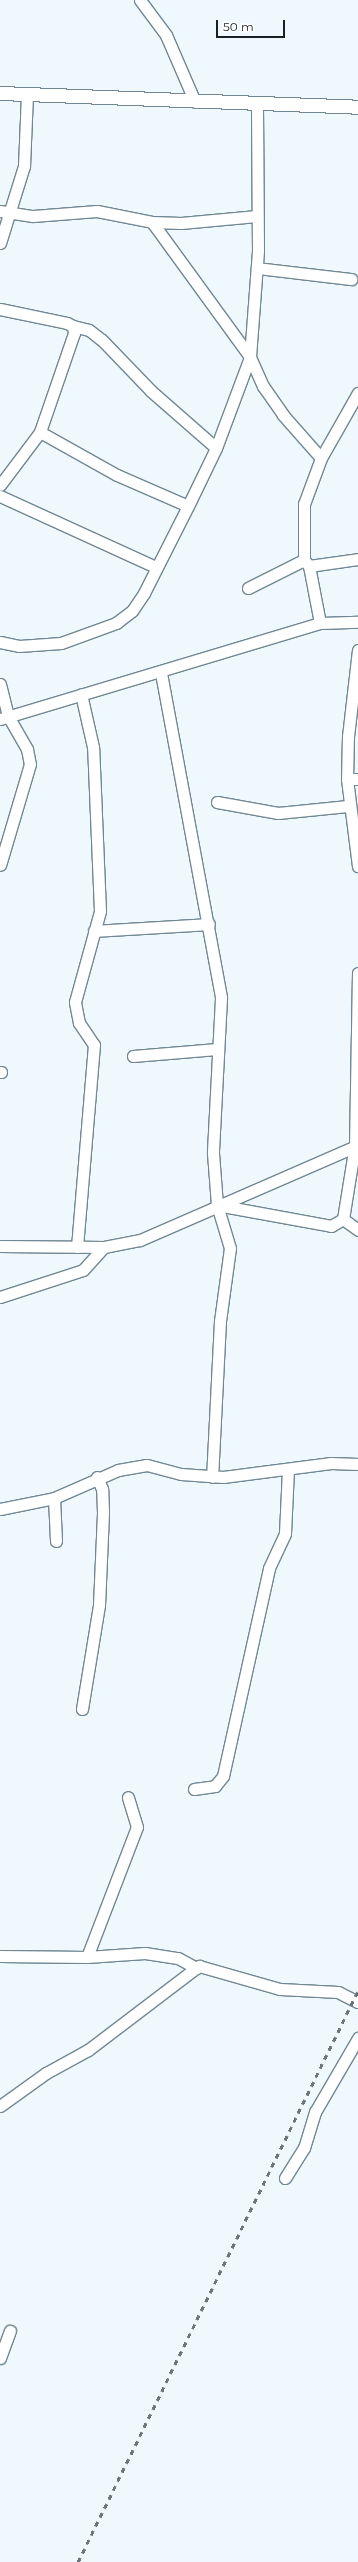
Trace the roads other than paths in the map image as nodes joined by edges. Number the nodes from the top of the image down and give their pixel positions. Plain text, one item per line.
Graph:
1 (140, 0) edge
2 (0, 93) edge
3 (27, 94) junction
4 (195, 102) junction
5 (257, 102) junction
6 (358, 107) edge
7 (6, 211) edge
8 (258, 216) junction
9 (152, 222) junction
10 (0, 243) edge
11 (258, 268) junction
12 (351, 279) dead end
13 (0, 309) edge
14 (73, 326) junction
15 (250, 357) junction
16 (358, 393) edge
17 (40, 432) junction
18 (216, 448) junction
19 (321, 458) junction
20 (0, 485) edge
21 (0, 496) edge
22 (188, 506) junction
23 (358, 559) edge
24 (306, 563) junction
25 (156, 567) junction
26 (248, 588) dead end
27 (358, 622) edge
28 (320, 623) junction
29 (0, 642) edge
30 (358, 650) edge
31 (161, 674) junction
32 (0, 684) edge
33 (81, 694) junction
34 (4, 717) edge
35 (353, 779) edge
36 (217, 802) dead end
37 (348, 806) junction
38 (0, 865) edge
39 (358, 866) edge
40 (209, 924) junction
41 (94, 931) junction
42 (358, 973) edge
43 (217, 1049) junction
44 (134, 1056) dead end
45 (356, 1145) edge
46 (217, 1205) junction
47 (343, 1219) junction
48 (358, 1230) edge
49 (0, 1246) edge
50 (77, 1247) junction
51 (104, 1247) junction
52 (0, 1297) edge
53 (358, 1464) edge
54 (288, 1469) junction
55 (212, 1477) junction
56 (97, 1478) junction
57 (54, 1498) junction
58 (0, 1509) edge
59 (56, 1541) dead end
60 (82, 1709) dead end
61 (194, 1789) dead end
62 (128, 1797) dead end
63 (0, 1956) edge
64 (87, 1958) junction
65 (196, 1968) junction
66 (358, 2002) edge
67 (358, 2038) edge
68 (0, 2106) edge
69 (286, 2178) dead end
70 (10, 2331) dead end
71 (0, 2358) edge

1 - 4 street
2 - 3 main road
3 - 4 main road
3 - 7 street
4 - 5 main road
5 - 6 main road
5 - 8 street
7 - 9 street
7 - 10 street
8 - 9 street
8 - 11 street
9 - 15 street
11 - 12 street
11 - 15 street
13 - 14 street
14 - 17 street
14 - 18 street
15 - 18 street
15 - 19 street
16 - 19 street
17 - 20 street
17 - 22 street
18 - 22 street
19 - 24 street
21 - 25 street
22 - 25 street
23 - 24 street
24 - 26 street
24 - 28 street
25 - 29 street
27 - 28 street
28 - 31 street
30 - 35 street
31 - 33 street
31 - 40 street
32 - 34 street
33 - 34 street
33 - 41 street
34 - 38 street
35 - 37 street
36 - 37 street
37 - 39 street
40 - 41 street
40 - 43 street
41 - 50 street
42 - 45 street
43 - 44 street
43 - 46 street
45 - 46 street
45 - 47 street
46 - 47 street
46 - 51 street
46 - 55 street
47 - 48 street
49 - 50 street
50 - 51 street
51 - 52 street
53 - 54 street
54 - 55 street
54 - 61 street
55 - 56 street
56 - 57 street
56 - 60 street
57 - 58 street
57 - 59 street
62 - 64 street
63 - 64 street
64 - 65 street
65 - 66 street
65 - 68 street
67 - 69 street
70 - 71 street

